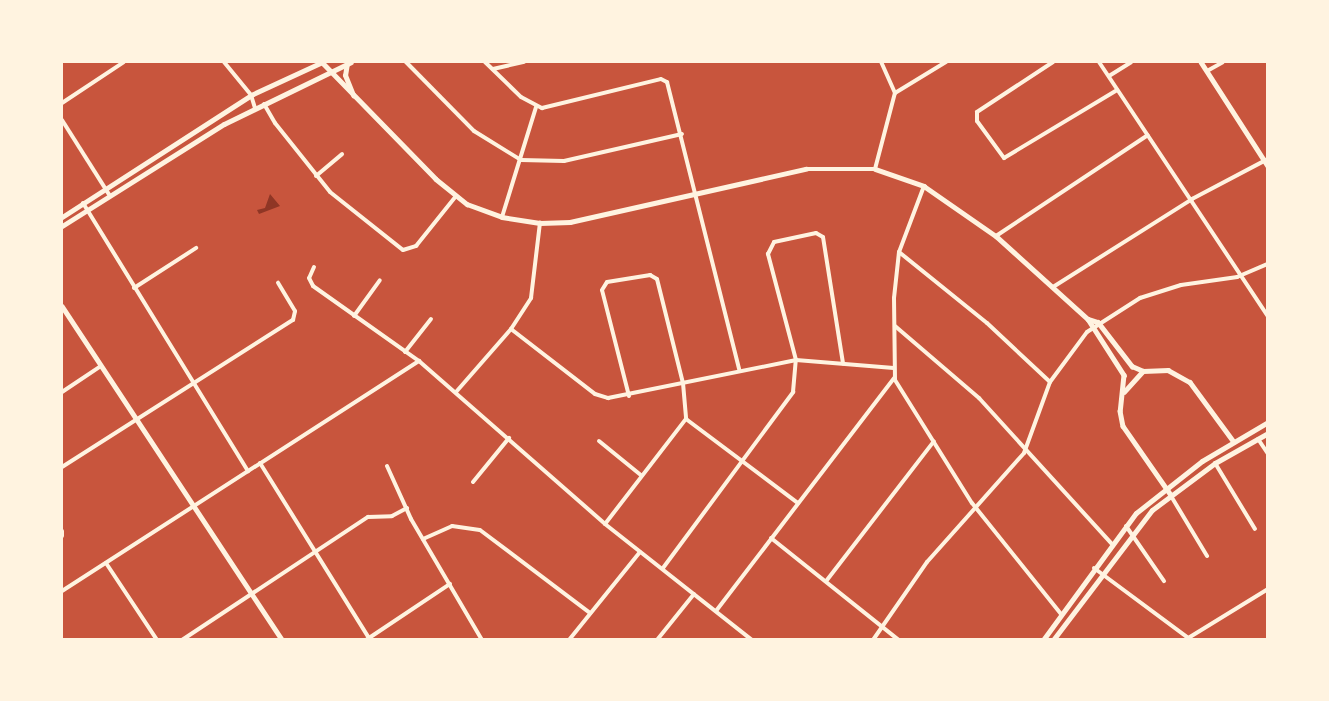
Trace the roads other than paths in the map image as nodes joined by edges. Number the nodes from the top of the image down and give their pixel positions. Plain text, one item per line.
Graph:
1 (124, 62) edge
2 (224, 62) edge
3 (322, 62) edge
4 (349, 62) edge
5 (406, 62) edge
6 (485, 62) edge
7 (524, 62) edge
8 (881, 62) edge
9 (946, 62) edge
10 (1053, 62) edge
11 (1100, 62) edge
12 (1131, 62) edge
13 (1201, 62) edge
14 (1223, 62) edge
15 (492, 69) junction
16 (330, 71) junction
17 (1207, 71) junction
18 (1109, 76) junction
19 (1117, 90) junction
20 (896, 93) junction
21 (251, 95) junction
22 (353, 95) junction
23 (62, 103) edge
24 (264, 103) junction
25 (536, 107) junction
26 (255, 108) junction
27 (62, 120) edge
28 (682, 134) junction
29 (1148, 135) junction
30 (342, 154) dead end
31 (521, 160) junction
32 (1266, 162) edge
33 (875, 169) junction
34 (316, 176) junction
35 (924, 186) junction
36 (106, 189) junction
37 (698, 194) junction
38 (111, 196) junction
39 (456, 196) junction
40 (1192, 199) junction
41 (83, 203) junction
42 (87, 211) junction
43 (62, 217) edge
44 (502, 218) junction
45 (540, 223) junction
46 (62, 226) edge
47 (996, 236) junction
48 (196, 248) dead end
49 (898, 252) junction
50 (1268, 264) edge
51 (314, 267) dead end
52 (1242, 276) junction
53 (380, 280) dead end
54 (278, 283) dead end
55 (1053, 287) junction
56 (134, 288) junction
57 (62, 306) edge
58 (64, 315) edge
59 (354, 316) junction
60 (1268, 316) edge
61 (431, 319) dead end
62 (1088, 319) junction
63 (1098, 322) junction
64 (895, 326) junction
65 (1091, 328) junction
66 (511, 329) junction
67 (405, 352) junction
68 (795, 360) junction
69 (419, 362) junction
70 (843, 363) junction
71 (101, 366) junction
72 (894, 368) junction
73 (740, 369) junction
74 (1143, 371) junction
75 (895, 378) junction
76 (192, 382) junction
77 (1050, 382) junction
78 (683, 383) junction
79 (62, 392) edge
80 (456, 392) junction
81 (1124, 392) junction
82 (629, 396) junction
83 (686, 419) junction
84 (137, 420) junction
85 (1268, 422) edge
86 (1268, 433) edge
87 (509, 438) junction
88 (1258, 438) junction
89 (599, 441) dead end
90 (934, 441) junction
91 (1234, 442) junction
92 (1026, 450) junction
93 (1268, 454) edge
94 (741, 461) junction
95 (260, 463) junction
96 (1215, 463) junction
97 (387, 466) dead end
98 (62, 467) edge
99 (248, 471) junction
100 (642, 476) junction
101 (473, 482) dead end
102 (1166, 486) junction
103 (1170, 495) junction
104 (798, 503) junction
105 (194, 506) junction
106 (976, 507) junction
107 (407, 508) junction
108 (605, 524) junction
109 (1125, 525) junction
110 (1255, 529) dead end
111 (62, 531) edge
112 (1132, 532) junction
113 (62, 536) edge
114 (771, 538) junction
115 (423, 539) junction
116 (1112, 544) junction
117 (315, 551) junction
118 (640, 552) junction
119 (1207, 556) dead end
120 (106, 563) junction
121 (663, 568) junction
122 (1094, 568) junction
123 (1102, 574) junction
124 (827, 580) junction
125 (1164, 581) dead end
126 (450, 584) junction
127 (1268, 589) edge
128 (62, 591) edge
129 (252, 593) junction
130 (694, 594) junction
131 (716, 611) junction
132 (590, 613) junction
133 (1061, 614) junction
134 (881, 626) junction
135 (1186, 638) edge
136 (157, 639) edge
137 (182, 639) edge
138 (282, 639) edge
139 (368, 639) edge
140 (482, 639) edge
141 (569, 639) edge
142 (657, 639) edge
143 (749, 639) edge
144 (873, 639) edge
145 (899, 639) edge
146 (1043, 639) edge
147 (1053, 639) edge

1 - 23 street
2 - 21 street
3 - 16 street
3 - 21 main road
4 - 16 main road
4 - 22 main road
5 - 31 street
6 - 15 street
7 - 15 street
8 - 20 street
9 - 20 street
10 - 19 street
11 - 18 street
12 - 18 street
13 - 17 street
14 - 17 street
15 - 25 street
16 - 22 street
16 - 24 main road
17 - 32 street
18 - 19 street
19 - 29 street
20 - 33 street
21 - 26 street
21 - 36 main road
22 - 39 street
24 - 26 main road
24 - 34 street
25 - 28 street
25 - 31 street
26 - 38 main road
27 - 36 street
28 - 31 street
28 - 37 street
29 - 40 street
29 - 47 street
30 - 34 street
31 - 44 street
32 - 40 street
33 - 35 street
33 - 37 street
34 - 39 street
35 - 47 street
35 - 49 street
36 - 38 street
36 - 41 main road
37 - 45 street
37 - 73 street
38 - 42 main road
39 - 44 street
40 - 52 street
40 - 55 street
41 - 42 street
41 - 43 main road
42 - 46 main road
42 - 56 street
44 - 45 street
45 - 66 street
47 - 55 street
48 - 56 street
49 - 64 street
49 - 77 street
50 - 52 street
51 - 59 street
52 - 60 street
52 - 63 street
53 - 59 street
54 - 76 street
55 - 62 street
56 - 76 street
57 - 58 street
58 - 71 street
59 - 67 street
61 - 67 street
62 - 63 street
62 - 65 street
63 - 65 street
63 - 74 street
64 - 72 street
64 - 92 street
65 - 77 street
65 - 81 street
66 - 80 street
66 - 82 street
67 - 69 street
68 - 70 street
68 - 70 street
68 - 73 street
68 - 94 street
69 - 80 street
69 - 95 street
70 - 72 street
71 - 79 street
71 - 84 street
72 - 75 street
73 - 78 street
74 - 81 street
74 - 91 street
75 - 90 street
75 - 104 street
76 - 84 street
76 - 99 street
77 - 92 street
78 - 82 street
78 - 82 street
78 - 83 street
80 - 87 street
81 - 102 street
83 - 94 street
83 - 100 street
84 - 98 street
84 - 105 street
85 - 91 main road
86 - 88 main road
87 - 101 street
87 - 108 street
88 - 93 street
88 - 96 main road
89 - 100 street
90 - 106 street
90 - 124 street
91 - 96 main road
91 - 102 main road
92 - 106 street
92 - 116 street
94 - 104 street
94 - 121 street
95 - 99 street
95 - 117 street
96 - 103 main road
96 - 110 street
97 - 107 street
99 - 105 street
100 - 108 street
102 - 103 street
102 - 109 main road
103 - 112 main road
103 - 119 street
104 - 114 street
105 - 120 street
105 - 129 street
106 - 133 street
106 - 134 street
107 - 115 street
107 - 117 street
108 - 118 street
109 - 112 street
109 - 116 main road
111 - 113 street
112 - 123 main road
112 - 125 street
114 - 124 street
114 - 131 street
115 - 126 street
115 - 132 street
116 - 122 main road
117 - 129 street
117 - 139 street
118 - 121 street
118 - 132 street
120 - 128 street
120 - 136 street
121 - 130 street
122 - 123 street
122 - 133 main road
123 - 135 street
123 - 147 main road
124 - 134 street
126 - 139 street
126 - 140 street
127 - 135 street
129 - 137 street
129 - 138 street
130 - 131 street
130 - 142 street
131 - 143 street
132 - 141 street
133 - 146 main road
134 - 144 street
134 - 145 street

